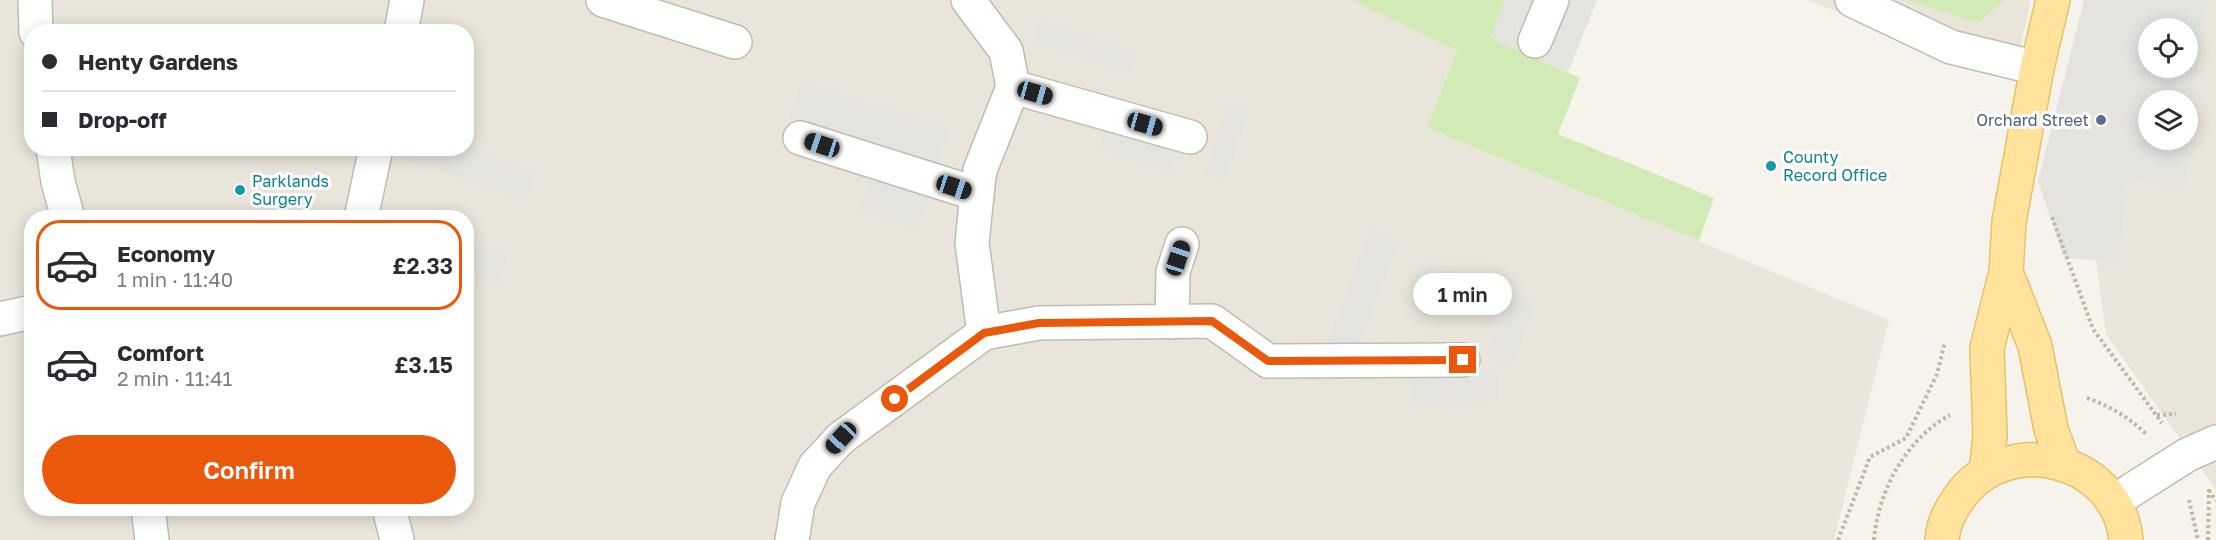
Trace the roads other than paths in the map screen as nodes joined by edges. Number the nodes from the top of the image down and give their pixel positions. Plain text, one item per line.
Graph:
1 (35, 0) edge
2 (407, 0) edge
3 (603, 0) edge
4 (968, 0) edge
5 (1552, 0) edge
6 (1852, 0) edge
7 (2053, 0) edge
8 (36, 24) edge
9 (402, 24) edge
10 (1535, 41) dead end
11 (735, 42) dead end
12 (2037, 68) junction
13 (1013, 87) junction
14 (1190, 136) dead end
15 (800, 138) dead end
16 (54, 156) edge
17 (374, 156) edge
18 (976, 194) junction
19 (66, 210) edge
20 (363, 210) edge
21 (1182, 244) dead end
22 (2006, 272) junction
23 (24, 314) edge
24 (0, 319) edge
25 (1172, 322) junction
26 (984, 333) junction
27 (1463, 360) dead end
28 (2216, 442) edge
29 (2063, 463) junction
30 (1986, 472) junction
31 (2113, 502) junction
32 (149, 516) edge
33 (391, 516) edge
34 (152, 540) edge
35 (397, 540) edge
36 (792, 540) edge
37 (1942, 540) edge
38 (2126, 540) edge

1 - 8 street
2 - 9 street
3 - 11 street
4 - 13 street
5 - 10 street
6 - 12 street
7 - 12 main road
12 - 22 main road
13 - 14 street
13 - 18 street
15 - 18 street
16 - 19 street
17 - 20 street
18 - 26 street
21 - 25 street
22 - 29 main road
22 - 30 main road
23 - 24 street
25 - 26 street
25 - 27 street
26 - 36 street
28 - 31 street
29 - 30 main road
29 - 31 main road
30 - 37 main road
31 - 38 main road
32 - 34 street
33 - 35 street

